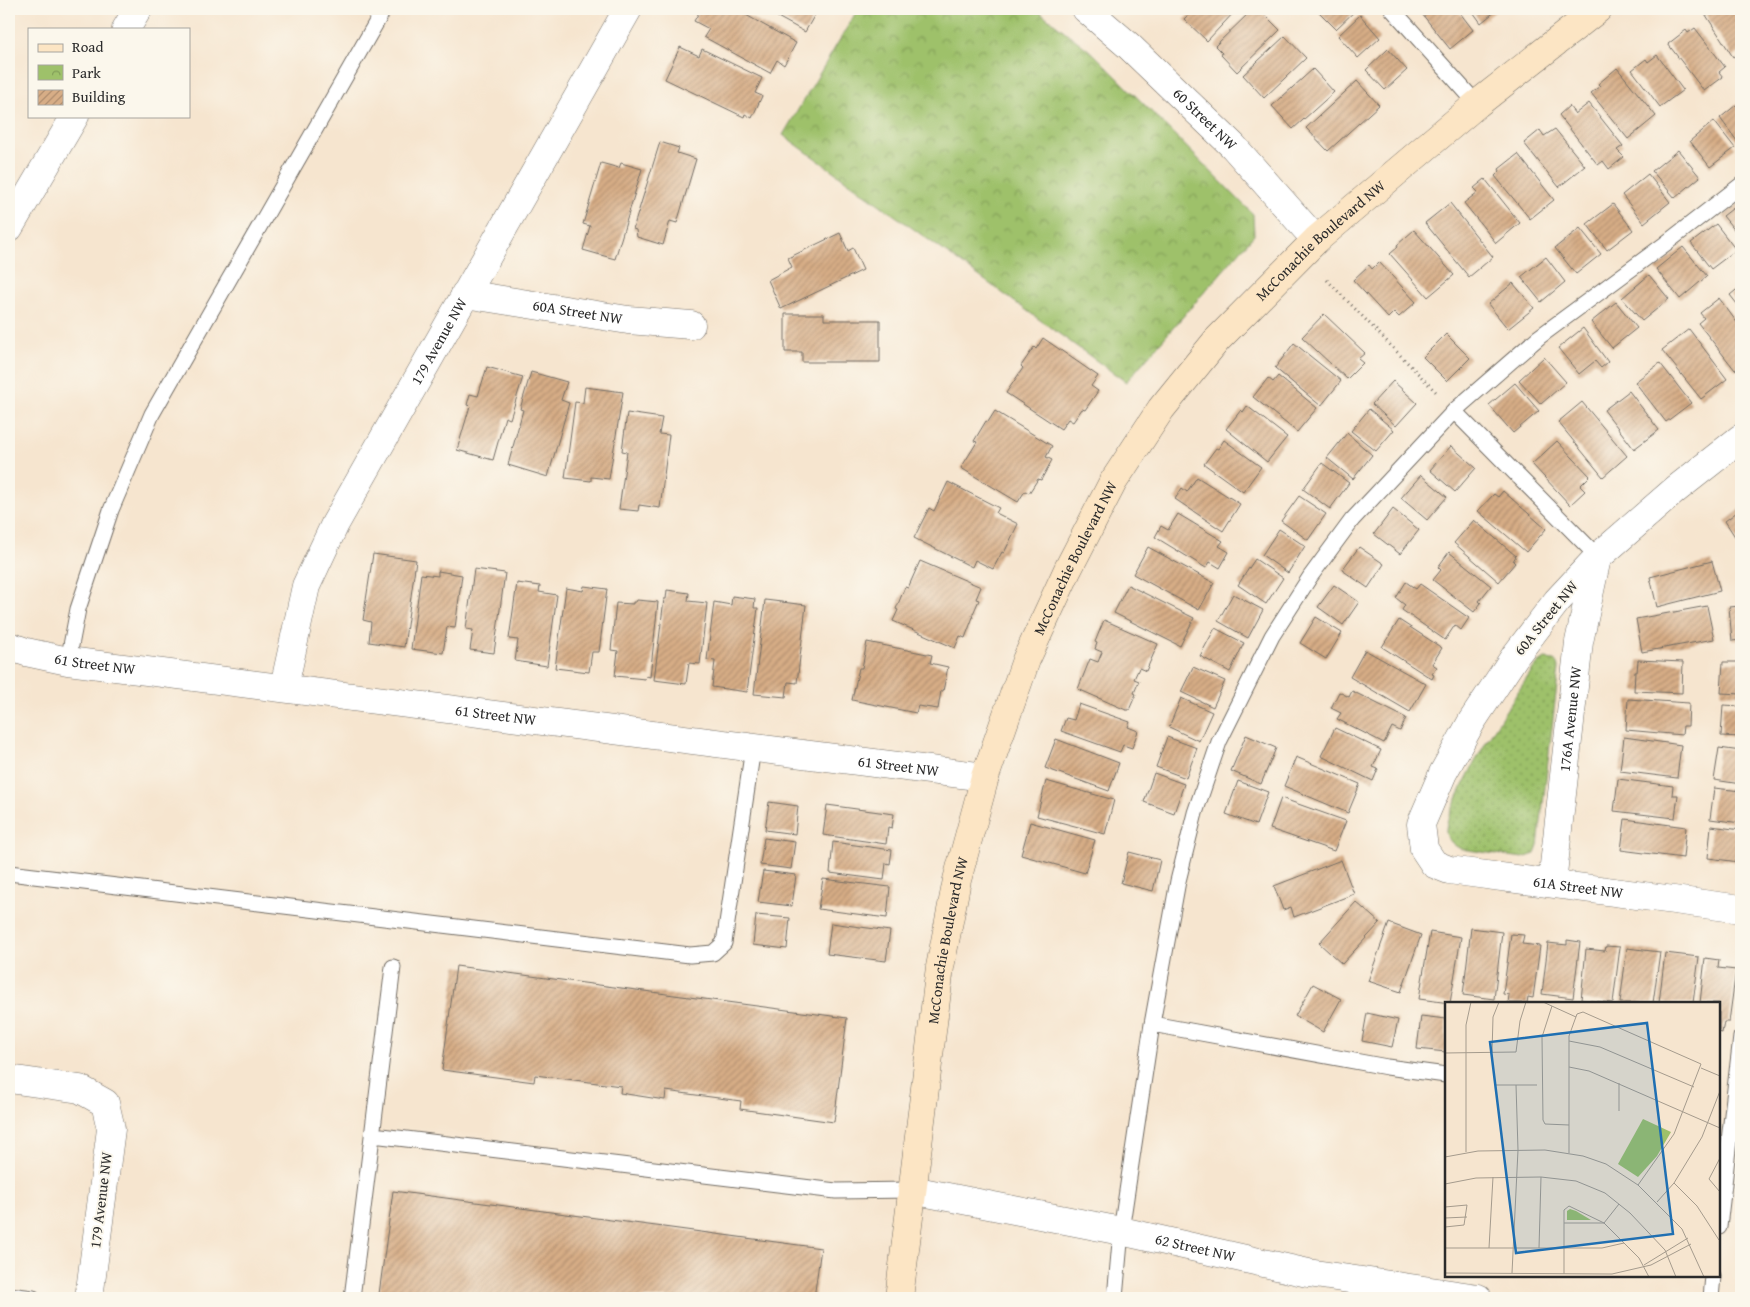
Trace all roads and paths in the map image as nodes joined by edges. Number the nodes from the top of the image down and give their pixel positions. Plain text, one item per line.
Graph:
1 (138, 9) edge
2 (384, 9) edge
3 (628, 9) edge
4 (1086, 9) edge
5 (1392, 9) edge
6 (1598, 9) edge
7 (127, 28) edge
8 (1476, 104) junction
9 (73, 118) edge
10 (1741, 185) edge
11 (9, 228) edge
12 (1316, 240) junction
13 (464, 294) junction
14 (691, 324) dead end
15 (1454, 411) junction
16 (1741, 438) edge
17 (1598, 557) junction
18 (9, 646) edge
19 (68, 661) junction
20 (284, 687) junction
21 (753, 748) junction
22 (985, 777) junction
23 (1424, 849) joint
24 (9, 873) edge
25 (1552, 883) junction
26 (1741, 909) edge
27 (393, 967) dead end
28 (1152, 1024) junction
29 (1741, 1037) edge
30 (1445, 1075) edge
31 (9, 1078) edge
32 (1725, 1114) edge
33 (373, 1135) junction
34 (912, 1190) junction
35 (1720, 1209) edge
36 (1121, 1231) junction
37 (1713, 1277) edge
38 (9, 1295) edge
39 (33, 1298) edge
40 (89, 1298) edge
41 (352, 1298) edge
42 (899, 1298) edge
43 (1115, 1298) edge
44 (1478, 1298) edge
45 (1711, 1298) edge

1 - 7 street
2 - 19 lane
3 - 13 street, 179 Avenue NW
4 - 12 street, 60 Street NW
5 - 8 lane
6 - 8 street, McConachie Boulevard NW
8 - 12 street, McConachie Boulevard NW
9 - 11 street
10 - 15 lane
12 - 22 street, McConachie Boulevard NW
13 - 14 street, 60A Street NW
13 - 20 street, 179 Avenue NW
15 - 17 lane
15 - 28 lane
16 - 17 street, 60A Street NW
17 - 23 street, 60A Street NW
17 - 25 street, 176A Avenue NW
18 - 19 street, 61 Street NW
19 - 20 street, 61 Street NW
20 - 21 street, 61 Street NW
21 - 22 street, 61 Street NW
21 - 24 lane
22 - 34 street, McConachie Boulevard NW
23 - 25 street, 61A Street NW
25 - 26 street, 61A Street NW
27 - 33 lane
28 - 30 lane
28 - 36 lane
29 - 32 lane
31 - 40 street, 179 Avenue NW
32 - 35 lane
33 - 34 lane
33 - 41 lane
34 - 36 street, 62 Street NW
34 - 42 street, McConachie Boulevard NW
36 - 43 lane
36 - 44 street, 62 Street NW
37 - 45 lane
38 - 39 lane

